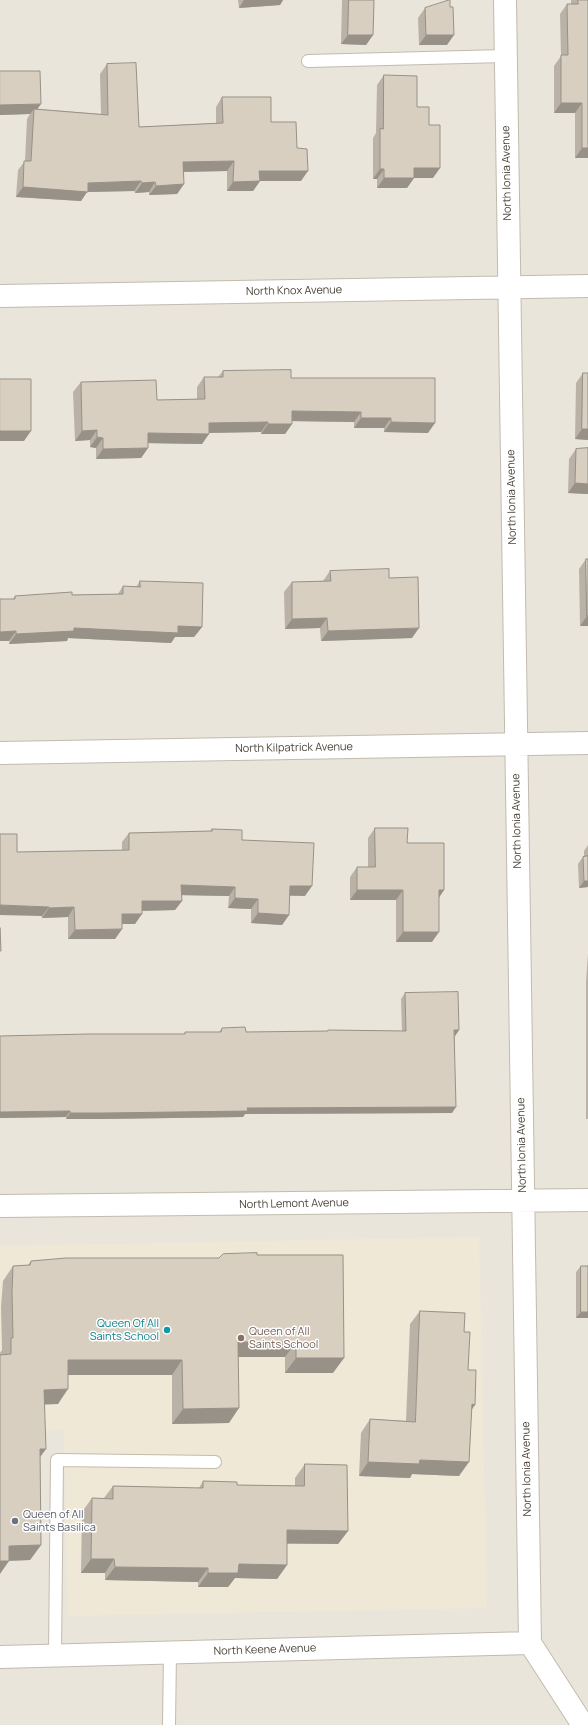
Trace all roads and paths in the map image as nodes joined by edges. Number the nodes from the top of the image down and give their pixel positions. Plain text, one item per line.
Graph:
1 (504, 0) edge
2 (505, 56) junction
3 (308, 61) dead end
4 (588, 286) edge
5 (509, 288) junction
6 (0, 296) edge
7 (588, 743) edge
8 (516, 744) junction
9 (0, 753) edge
10 (588, 1200) edge
11 (523, 1201) junction
12 (0, 1206) edge
13 (215, 1462) dead end
14 (530, 1643) junction
15 (170, 1652) junction
16 (55, 1655) junction
17 (0, 1657) edge
18 (169, 1725) edge
19 (583, 1725) edge

1 - 2 street, North Ionia Avenue
2 - 3 lane
2 - 5 street, North Ionia Avenue
4 - 5 street, North Knox Avenue
5 - 6 street, North Knox Avenue
5 - 8 street, North Ionia Avenue
7 - 8 street, North Kilpatrick Avenue
8 - 9 street, North Kilpatrick Avenue
8 - 11 street, North Ionia Avenue
10 - 11 street, North Lemont Avenue
11 - 12 street, North Lemont Avenue
11 - 14 street, North Ionia Avenue
13 - 16 lane
14 - 15 street, North Keene Avenue
14 - 19 street
15 - 16 street, North Keene Avenue
15 - 18 lane
16 - 17 street, North Keene Avenue

